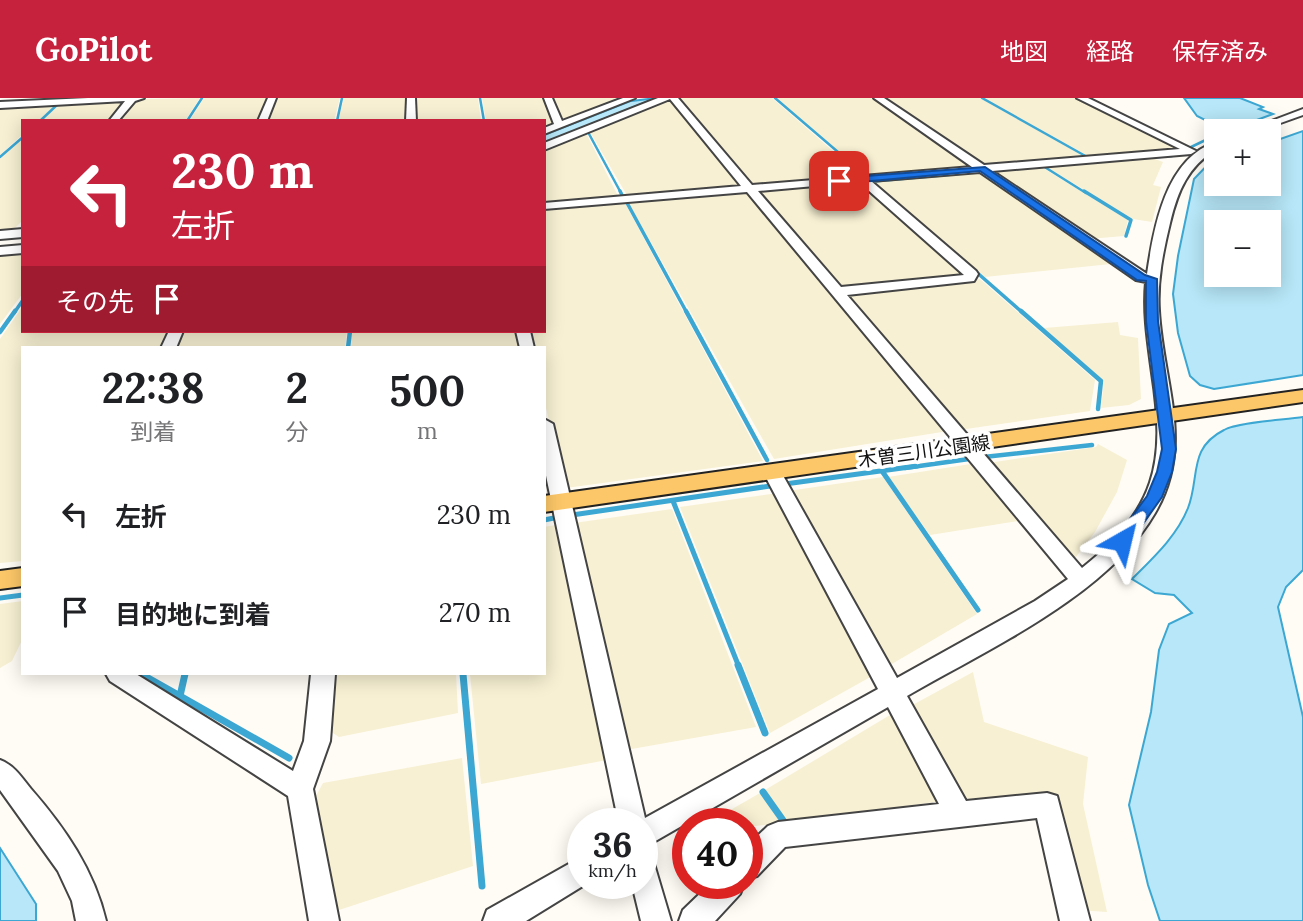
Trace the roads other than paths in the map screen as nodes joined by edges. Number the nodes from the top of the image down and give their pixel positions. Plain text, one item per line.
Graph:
1 (133, 98) edge
2 (139, 98) edge
3 (272, 98) edge
4 (411, 98) edge
5 (548, 98) edge
6 (666, 98) edge
7 (673, 98) edge
8 (878, 98) edge
9 (1081, 98) edge
10 (627, 99) edge
11 (0, 105) edge
12 (1303, 112) edge
13 (115, 119) edge
14 (263, 119) edge
15 (411, 119) edge
16 (1281, 120) edge
17 (559, 126) junction
18 (546, 130) edge
19 (546, 146) edge
20 (1204, 150) edge
21 (1196, 153) junction
22 (982, 169) junction
23 (862, 179) junction
24 (749, 188) junction
25 (546, 206) edge
26 (21, 250) edge
27 (0, 251) edge
28 (1152, 279) junction
29 (836, 292) junction
30 (1303, 396) edge
31 (1164, 415) junction
32 (546, 442) edge
33 (966, 445) junction
34 (772, 472) junction
35 (553, 503) edge
36 (21, 577) edge
37 (0, 580) edge
38 (1082, 581) junction
39 (120, 675) edge
40 (323, 675) edge
41 (892, 693) junction
42 (0, 771) edge
43 (300, 789) junction
44 (629, 808) edge
45 (959, 814) junction
46 (658, 825) edge
47 (763, 850) edge
48 (567, 880) edge
49 (650, 899) edge
50 (715, 899) edge
51 (91, 921) edge
52 (324, 921) edge
53 (498, 921) edge
54 (656, 921) edge
55 (694, 921) edge
56 (1074, 921) edge

1 - 2 street
1 - 11 street
1 - 13 street
3 - 14 street
4 - 15 street
5 - 17 street
6 - 19 street
7 - 24 street
8 - 22 street
9 - 21 street
10 - 17 street
12 - 16 street
17 - 18 street
20 - 21 street
21 - 22 street
21 - 28 street
22 - 23 street
22 - 28 street
23 - 24 street
23 - 29 street
24 - 25 street
24 - 29 street
26 - 27 street
28 - 31 street
29 - 33 street
30 - 31 main road, 木曽三川公園線
31 - 33 main road, 木曽三川公園線
31 - 38 street
32 - 35 street
33 - 34 main road, 木曽三川公園線
33 - 38 street
34 - 35 main road, 木曽三川公園線
34 - 41 street
35 - 44 street
36 - 37 main road
38 - 41 street
39 - 43 street
40 - 43 street
41 - 45 street
41 - 46 street
42 - 51 street
43 - 52 street
45 - 47 street
45 - 56 street
48 - 53 street
49 - 54 street
50 - 55 street

